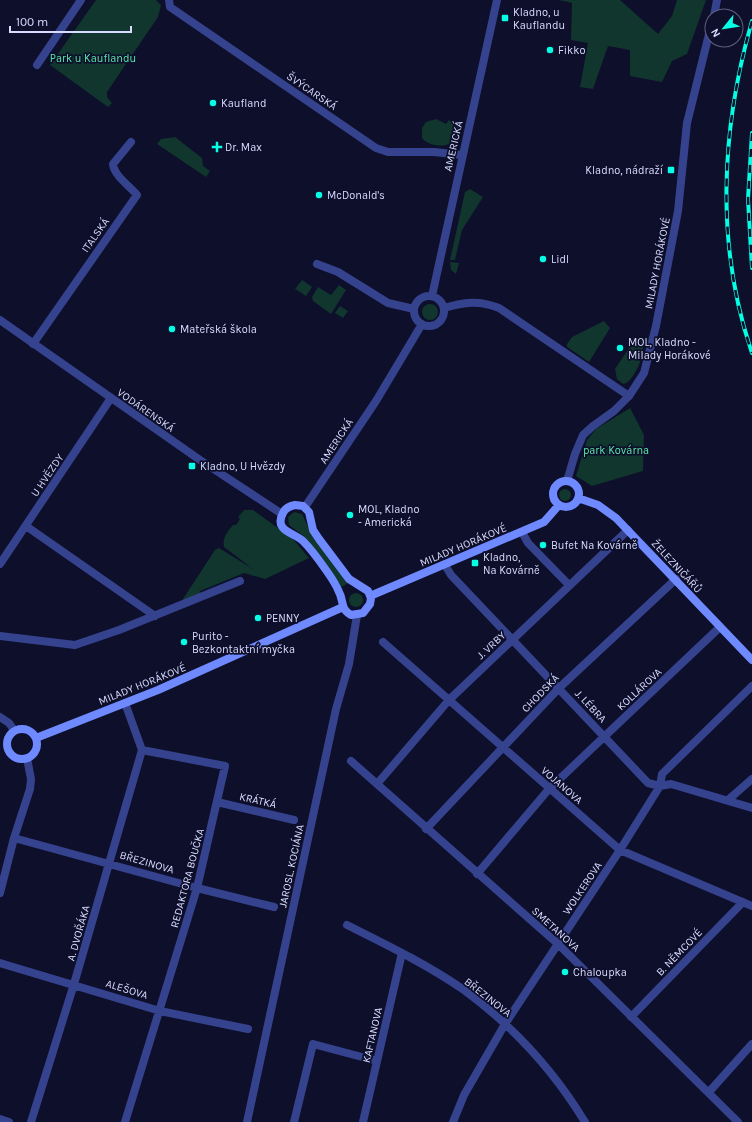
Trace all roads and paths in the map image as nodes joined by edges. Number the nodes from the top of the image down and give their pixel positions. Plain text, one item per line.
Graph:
1 (81, 0) edge
2 (169, 0) edge
3 (497, 0) edge
4 (706, 48) edge
5 (37, 65) dead end
6 (130, 142) dead end
7 (462, 155) junction
8 (317, 264) dead end
9 (432, 296) junction
10 (444, 308) junction
11 (414, 309) junction
12 (0, 320) edge
13 (422, 324) junction
14 (33, 344) junction
15 (629, 396) junction
16 (111, 398) junction
17 (567, 481) junction
18 (578, 498) junction
19 (559, 505) junction
20 (305, 507) junction
21 (282, 514) junction
22 (26, 526) junction
23 (628, 530) junction
24 (522, 532) junction
25 (0, 564) edge
26 (445, 565) junction
27 (676, 579) junction
28 (240, 581) dead end
29 (569, 585) junction
30 (370, 596) junction
31 (343, 607) junction
32 (357, 615) junction
33 (155, 616) junction
34 (720, 627) junction
35 (0, 636) edge
36 (512, 640) junction
37 (383, 642) dead end
38 (752, 660) edge
39 (752, 686) edge
40 (558, 688) junction
41 (449, 700) junction
42 (124, 704) junction
43 (0, 717) edge
44 (14, 730) junction
45 (604, 737) junction
46 (36, 738) junction
47 (3, 747) edge
48 (503, 748) junction
49 (142, 750) junction
50 (28, 758) junction
51 (351, 761) dead end
52 (752, 779) edge
53 (377, 784) junction
54 (660, 786) junction
55 (549, 789) junction
56 (728, 800) junction
57 (217, 802) junction
58 (752, 808) edge
59 (294, 820) dead end
60 (426, 829) junction
61 (14, 838) junction
62 (620, 850) junction
63 (110, 863) junction
64 (477, 874) junction
65 (197, 888) junction
66 (0, 893) edge
67 (742, 902) junction
68 (752, 906) edge
69 (274, 907) dead end
70 (347, 925) dead end
71 (558, 944) junction
72 (402, 953) junction
73 (0, 963) edge
74 (74, 984) junction
75 (160, 1011) junction
76 (631, 1017) junction
77 (506, 1024) junction
78 (248, 1029) dead end
79 (752, 1044) edge
80 (377, 1061) junction
81 (709, 1092) junction
82 (0, 1120) edge
83 (9, 1122) edge
84 (31, 1122) edge
85 (125, 1122) edge
86 (246, 1122) edge
87 (294, 1122) edge
88 (363, 1122) edge
89 (453, 1122) edge
90 (585, 1122) edge
91 (738, 1122) edge

1 - 5 street
2 - 7 street, ŠVÝCARSKÁ
3 - 7 street, AMERICKÁ
4 - 15 street, MILADY HORÁKOVÉ
6 - 14 street, ITALSKÁ
7 - 9 street, AMERICKÁ
8 - 11 street
9 - 10 street
9 - 11 street
10 - 13 street
10 - 15 street
11 - 13 street
12 - 14 street, VODÁRENSKÁ
13 - 20 street, AMERICKÁ
14 - 16 street, VODÁRENSKÁ
15 - 17 street, MILADY HORÁKOVÉ
16 - 21 street, VODÁRENSKÁ
16 - 22 street, U HVĚZDY
17 - 18 main road
17 - 19 main road
18 - 19 main road
18 - 23 main road, ŽELEZNIČÁŘŮ
19 - 24 main road, MILADY HORÁKOVÉ
20 - 21 main road
20 - 30 main road
21 - 31 main road
22 - 25 street, U HVĚZDY
22 - 33 street
23 - 27 main road, ŽELEZNIČÁŘŮ
23 - 29 street, J. VRBY
24 - 26 main road, MILADY HORÁKOVÉ
24 - 29 street
26 - 30 main road, MILADY HORÁKOVÉ
26 - 36 street, J. LÉBRA
27 - 34 main road, ŽELEZNIČÁŘŮ
27 - 40 street, CHODSKÁ
28 - 33 street
29 - 36 street, J. VRBY
30 - 32 main road
31 - 32 main road
31 - 42 main road, MILADY HORÁKOVÉ
32 - 86 street, JAROSL. KOCIÁNA
33 - 35 street
34 - 38 main road, ŽELEZNIČÁŘŮ
34 - 45 street, KOLLÁROVA
36 - 40 street, J. LÉBRA
36 - 41 street, J. VRBY
37 - 41 street, VOJANOVA
39 - 54 street, WOLKEROVA
40 - 45 street, J. LÉBRA
40 - 48 street, CHODSKÁ
41 - 48 street, VOJANOVA
41 - 53 street, J. VRBY
42 - 46 main road, MILADY HORÁKOVÉ
42 - 49 street
43 - 44 street
44 - 46 main road
44 - 47 main road
45 - 54 street, J. LÉBRA
45 - 55 street, KOLLÁROVA
46 - 50 main road
47 - 50 main road
48 - 55 street, VOJANOVA
48 - 60 street, CHODSKÁ
49 - 57 street, REDAKTORA BOUČKA
49 - 63 street, A. DVOŘÁKA
50 - 61 street
51 - 53 street, SMETANOVA
52 - 56 street
53 - 60 street, SMETANOVA
54 - 56 street, J. LÉBRA
54 - 62 street, WOLKEROVA
55 - 62 street, VOJANOVA
55 - 64 street, KOLLÁROVA
56 - 58 street, J. LÉBRA
57 - 59 street, KRÁTKÁ
57 - 65 street, REDAKTORA BOUČKA
60 - 64 street, SMETANOVA
61 - 63 street, BŘEZINOVA
61 - 66 street
62 - 67 street, VOJANOVA
62 - 71 street, WOLKEROVA
63 - 65 street, BŘEZINOVA
63 - 74 street, A. DVOŘÁKA
64 - 71 street, SMETANOVA
65 - 69 street, BŘEZINOVA
65 - 75 street, REDAKTORA BOUČKA
67 - 68 street, VOJANOVA
67 - 76 street, B. NĚMCOVÉ
70 - 72 street, BŘEZINOVA
71 - 76 street, SMETANOVA
71 - 77 street, WOLKEROVA
72 - 77 street, BŘEZINOVA
72 - 80 street, KAFTANOVA
73 - 74 street, ALEŠOVA
74 - 75 street, ALEŠOVA
74 - 84 street, A. DVOŘÁKA
75 - 78 street, ALEŠOVA
75 - 85 street, REDAKTORA BOUČKA
76 - 81 street, SMETANOVA
77 - 89 street, WOLKEROVA
77 - 90 street, BŘEZINOVA
79 - 81 street
80 - 87 street
80 - 88 street, KAFTANOVA
81 - 91 street, SMETANOVA
82 - 83 street

